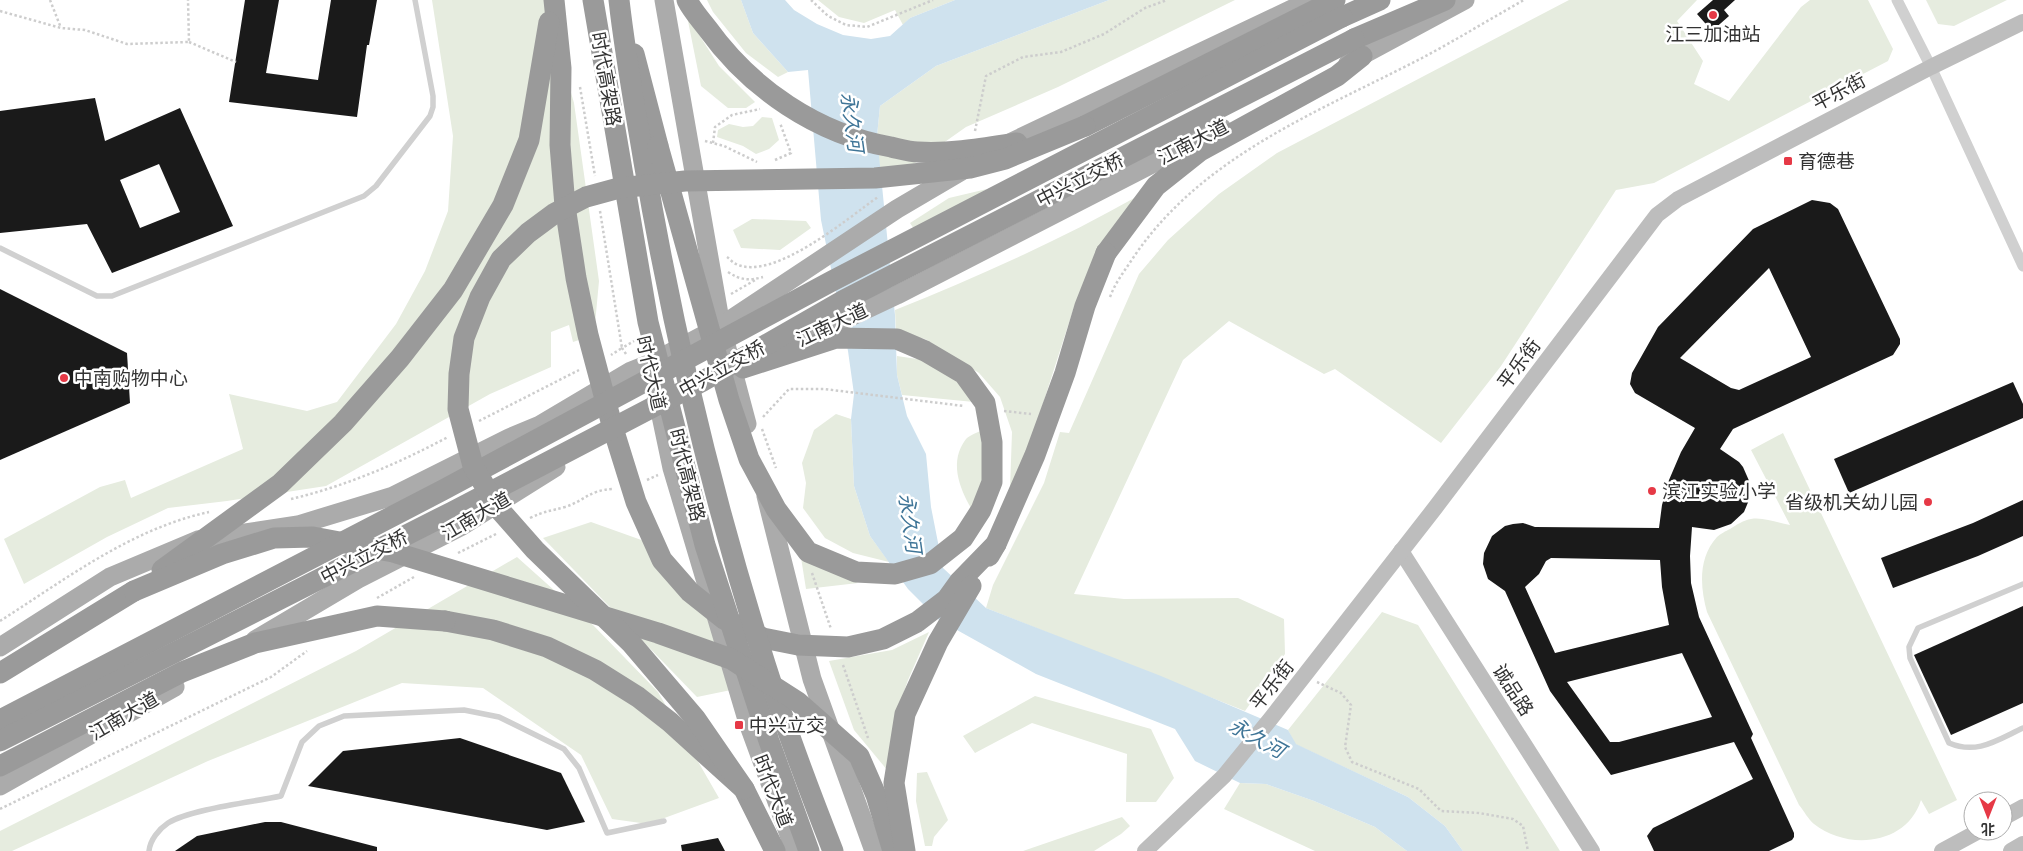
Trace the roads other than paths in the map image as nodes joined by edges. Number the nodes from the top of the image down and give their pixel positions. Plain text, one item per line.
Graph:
1 (415, 0) edge
2 (553, 0) edge
3 (584, 0) edge
4 (593, 0) edge
5 (620, 0) edge
6 (664, 0) edge
7 (687, 0) edge
8 (1311, 0) edge
9 (1380, 0) edge
10 (1445, 0) edge
11 (1466, 0) edge
12 (1897, 0) edge
13 (1337, 6) edge
14 (2023, 22) edge
15 (1358, 48) junction
16 (1931, 67) junction
17 (1084, 126) junction
18 (0, 248) edge
19 (2023, 266) edge
20 (721, 326) junction
21 (651, 362) junction
22 (732, 369) junction
23 (704, 381) junction
24 (660, 412) junction
25 (540, 425) junction
26 (556, 468) junction
27 (996, 544) junction
28 (1401, 551) junction
29 (2023, 584) edge
30 (134, 591) junction
31 (0, 647) edge
32 (0, 673) edge
33 (0, 720) edge
34 (2023, 728) edge
35 (0, 741) edge
36 (0, 766) edge
37 (0, 786) edge
38 (744, 790) junction
39 (664, 822) dead end
40 (1963, 840) edge
41 (2023, 844) edge
42 (149, 851) edge
43 (775, 851) edge
44 (796, 851) edge
45 (809, 851) edge
46 (832, 851) edge
47 (874, 851) edge
48 (893, 851) edge
49 (905, 851) edge
50 (1145, 851) edge
51 (1592, 851) edge
52 (1942, 851) edge
53 (2011, 851) edge

1 - 18 lane
2 - 27 highway, bridge
2 - 30 highway, bridge
3 - 21 main road, 时代大道
4 - 45 highway, 时代高架路, bridge
5 - 23 highway, bridge
5 - 46 highway, 时代高架路, bridge
6 - 20 main road
7 - 17 highway, bridge
8 - 20 main road
9 - 13 highway, 中兴立交桥
10 - 15 highway, 中兴立交桥
11 - 15 main road, 江南大道
12 - 16 street
13 - 17 highway
13 - 33 highway, 中兴立交桥, bridge
14 - 16 street, 平乐街
15 - 22 main road, 江南大道
15 - 23 highway, 中兴立交桥, bridge
15 - 27 highway, bridge
16 - 19 street
16 - 28 street, 平乐街
17 - 38 highway, bridge
20 - 21 main road
20 - 22 main road
21 - 24 main road, 时代大道
21 - 25 main road
22 - 24 main road, 江南大道
22 - 47 main road
23 - 35 highway, 中兴立交桥, bridge
24 - 26 main road, 江南大道
24 - 44 main road, 时代大道
25 - 26 main road
25 - 31 main road
26 - 37 main road, 江南大道
27 - 49 highway, bridge
28 - 50 street, 平乐街
28 - 51 street, 诚品路
29 - 34 lane
30 - 32 highway
30 - 48 highway, bridge
36 - 38 highway, bridge
38 - 43 highway
39 - 42 lane
40 - 52 street
41 - 53 street

